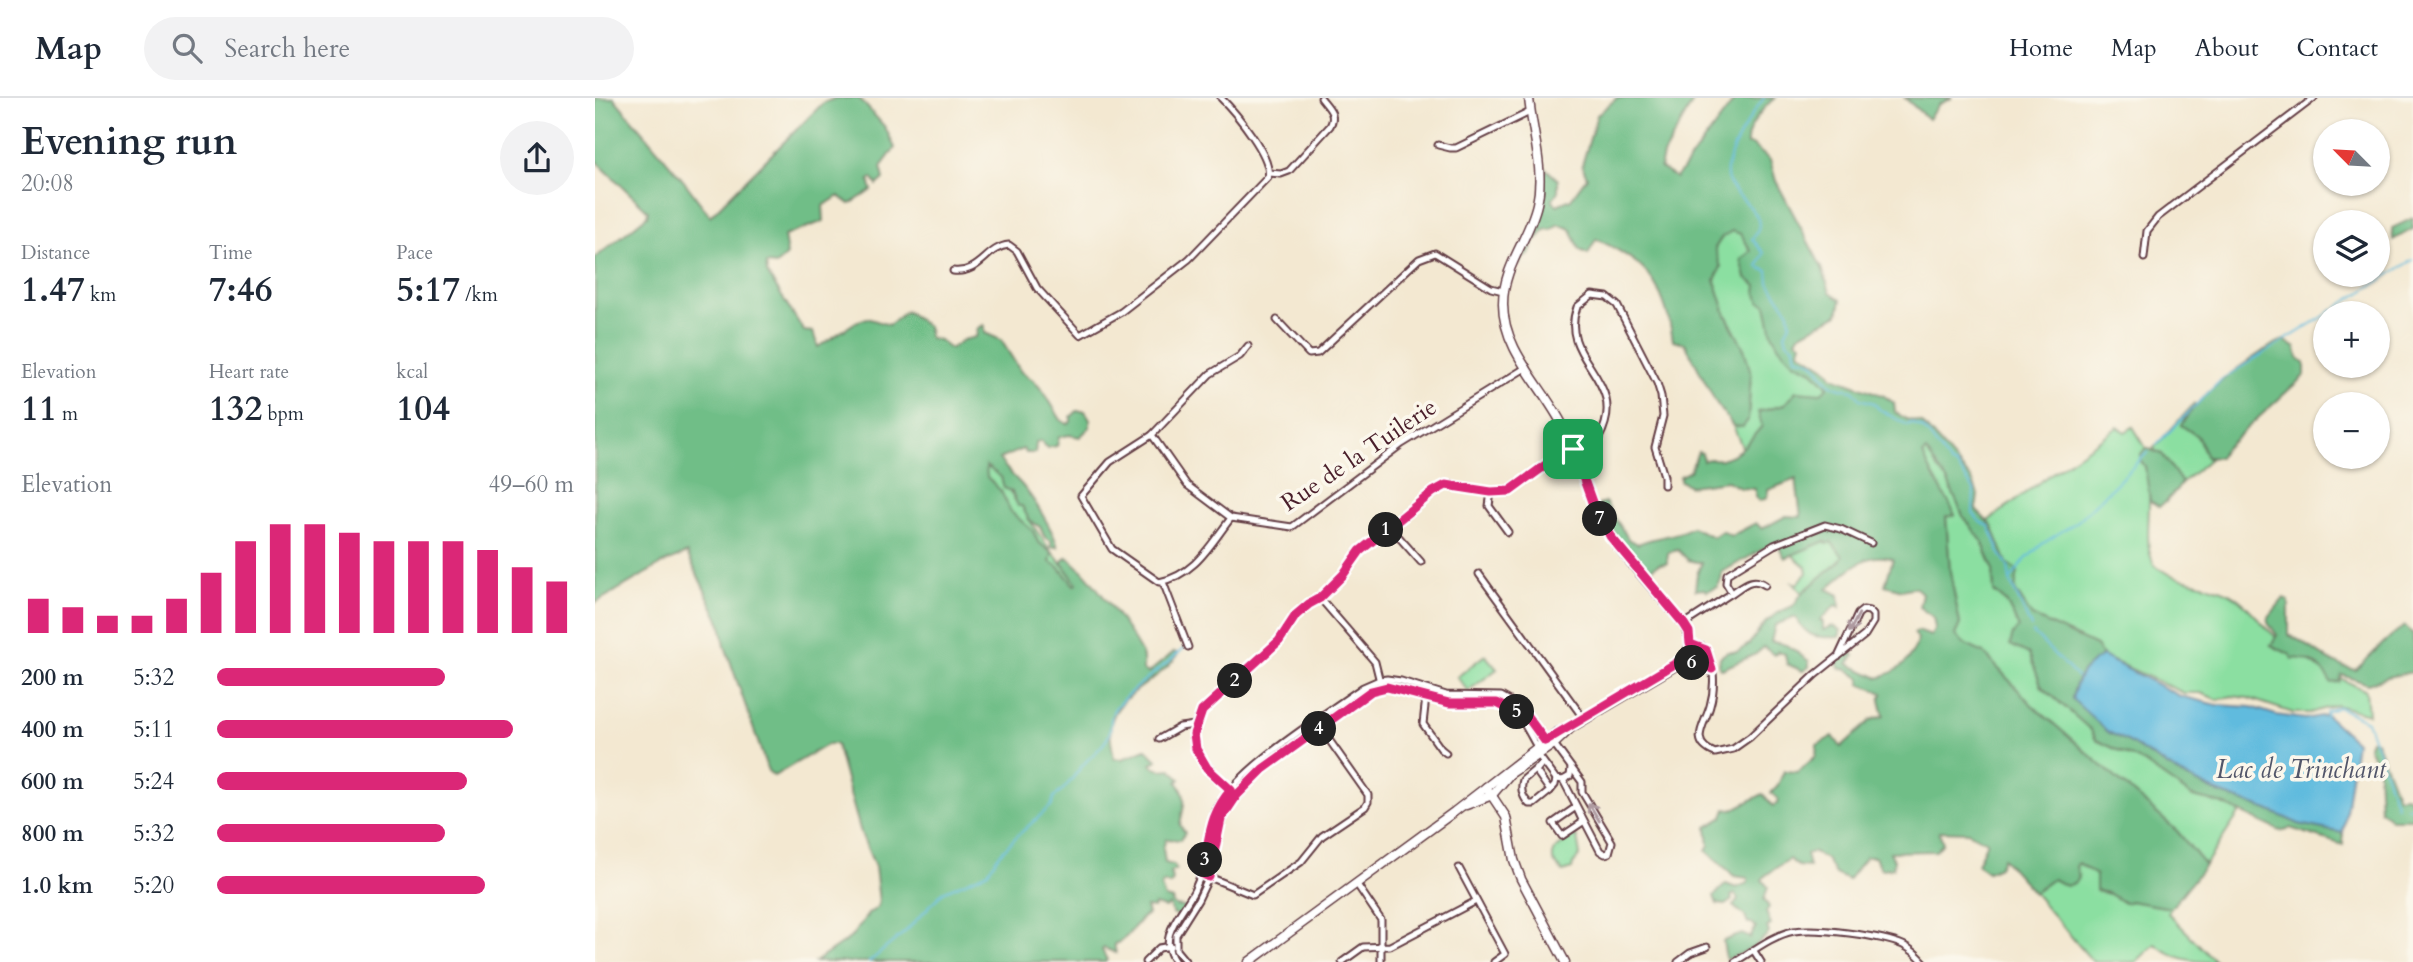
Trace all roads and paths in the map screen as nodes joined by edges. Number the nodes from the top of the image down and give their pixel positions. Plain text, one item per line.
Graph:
1 (1221, 98) edge
2 (1321, 98) edge
3 (1529, 98) edge
4 (2314, 98) edge
5 (1530, 112) junction
6 (1438, 145) dead end
7 (1269, 173) junction
8 (2144, 258) dead end
9 (953, 271) dead end
10 (1503, 291) junction
11 (1277, 320) dead end
12 (1248, 346) dead end
13 (1527, 367) junction
14 (1152, 435) junction
15 (1573, 449) junction
16 (1664, 485) dead end
17 (1491, 492) junction
18 (1231, 518) junction
19 (1390, 527) junction
20 (1508, 532) dead end
21 (1871, 543) dead end
22 (1421, 562) dead end
23 (1479, 574) dead end
24 (1163, 582) junction
25 (1765, 585) dead end
26 (1732, 593) junction
27 (1320, 598) junction
28 (1684, 624) junction
29 (1690, 644) junction
30 (1188, 646) dead end
31 (1838, 657) junction
32 (1683, 659) junction
33 (1712, 669) junction
34 (1379, 680) junction
35 (1381, 687) junction
36 (1428, 691) junction
37 (1489, 695) junction
38 (1426, 698) junction
39 (1489, 703) junction
40 (1519, 711) junction
41 (1584, 719) junction
42 (1316, 721) junction
43 (1195, 725) junction
44 (1320, 728) junction
45 (1159, 739) dead end
46 (1545, 750) junction
47 (1446, 753) dead end
48 (1571, 768) junction
49 (1536, 769) junction
50 (1556, 779) junction
51 (1563, 780) junction
52 (1231, 790) junction
53 (1550, 790) junction
54 (1489, 791) junction
55 (1237, 795) junction
56 (1576, 807) joint
57 (1459, 869) dead end
58 (1201, 873) junction
59 (1209, 877) junction
60 (1356, 883) junction
61 (1476, 901) junction
62 (1175, 945) junction
63 (1168, 946) junction
64 (1707, 947) dead end
65 (1381, 948) junction
66 (1754, 951) junction
67 (1145, 962) edge
68 (1175, 962) edge
69 (1186, 962) edge
70 (1249, 962) edge
71 (1342, 962) edge
72 (1381, 962) edge
73 (1494, 962) edge
74 (1565, 962) edge
75 (1678, 962) edge
76 (1735, 962) edge
77 (1761, 962) edge
78 (1924, 962) edge

1 - 7 street
2 - 7 street
3 - 5 street
4 - 8 street
5 - 6 street
5 - 10 street
7 - 9 street
10 - 11 street
10 - 13 street
12 - 14 street
13 - 15 street
13 - 18 street, Rue de la Tuilerie
14 - 18 street, Rue de la Tuilerie
14 - 24 street
15 - 16 street
15 - 17 street
15 - 28 street
17 - 19 street
17 - 20 street
18 - 24 street
19 - 22 street
19 - 27 street
21 - 26 street
23 - 41 street
24 - 30 street
25 - 26 street
26 - 28 street
27 - 34 street
27 - 43 street
28 - 29 street
29 - 32 street
29 - 33 street
31 -> 31 street
31 - 33 street
32 - 33 street
32 - 41 street
34 - 35 street
34 - 36 street
34 - 42 street
35 - 38 street
35 - 44 street
36 - 37 street
36 - 38 street
37 - 39 street
37 - 40 street
38 - 39 street
38 - 47 street
39 - 40 street
40 - 46 street
41 - 46 street
42 - 44 street
42 - 52 street
43 - 45 street
43 - 52 street
44 - 55 street
44 - 59 street
46 - 48 street
46 - 49 street
46 - 50 street
46 - 54 street
48 - 51 street
51 -> 48 street
49 - 53 street
49 - 53 street
50 - 51 street
50 - 53 street
52 - 55 street
52 - 58 street
54 - 60 street
54 - 74 street
55 - 59 street
56 - 56 street
57 - 61 street
58 - 59 street
58 - 63 street
59 - 62 street
60 - 65 street
60 - 70 street
61 - 65 street
61 - 73 street
62 - 63 street
62 - 69 street
63 - 67 street
63 - 68 street
64 - 75 street
65 - 71 street
65 - 72 street
66 - 76 street
66 - 77 street
66 - 78 street

